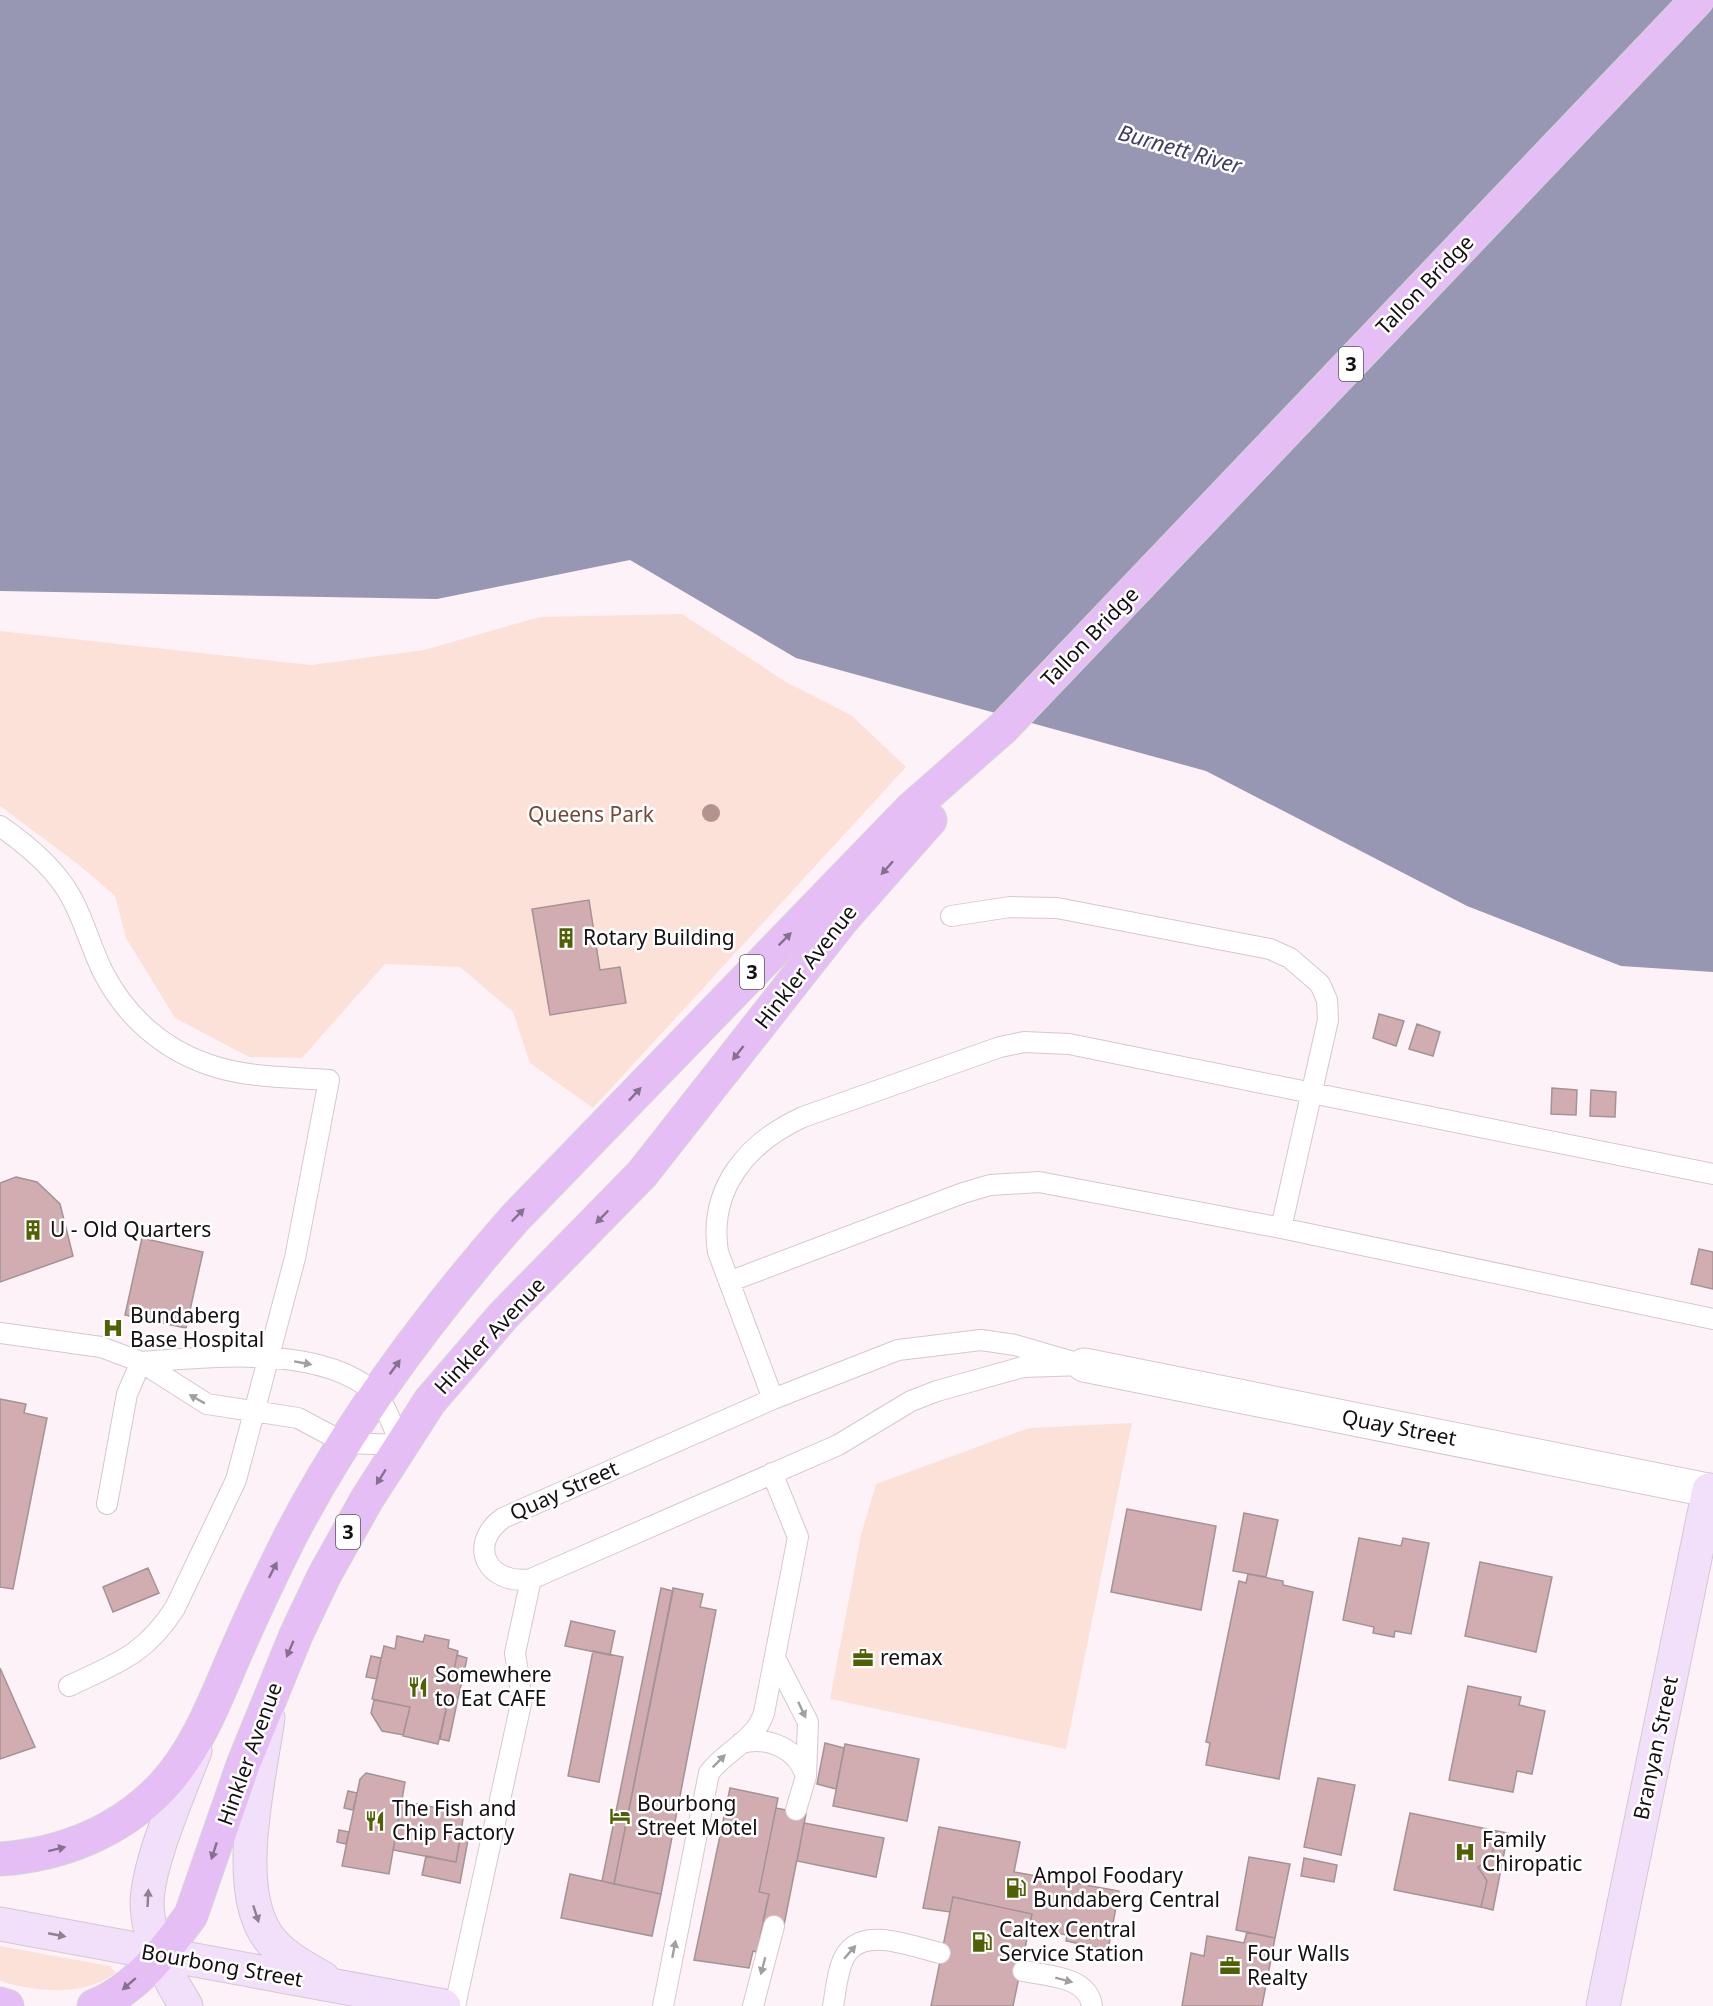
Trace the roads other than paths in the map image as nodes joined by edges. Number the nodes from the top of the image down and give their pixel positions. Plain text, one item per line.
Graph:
1 (1697, 0) edge
2 (919, 817) junction
3 (0, 826) edge
4 (951, 916) dead end
5 (1313, 1093) junction
6 (1713, 1174) edge
7 (1281, 1228) junction
8 (731, 1281) junction
9 (1713, 1319) edge
10 (0, 1333) edge
11 (268, 1358) junction
12 (141, 1362) junction
13 (1084, 1365) junction
14 (376, 1393) junction
15 (773, 1399) junction
16 (254, 1410) junction
17 (345, 1443) junction
18 (401, 1445) junction
19 (772, 1473) junction
20 (1711, 1490) edge
21 (107, 1504) dead end
22 (531, 1579) junction
23 (775, 1658) junction
24 (69, 1686) dead end
25 (272, 1689) junction
26 (207, 1719) junction
27 (741, 1743) junction
28 (806, 1776) junction
29 (796, 1810) dead end
30 (0, 1859) edge
31 (0, 1924) edge
32 (774, 1926) dead end
33 (940, 1953) dead end
34 (159, 1954) junction
35 (1023, 1971) dead end
36 (342, 1988) junction
37 (0, 2005) edge
38 (7, 2006) edge
39 (94, 2006) edge
40 (186, 2006) edge
41 (444, 2006) edge
42 (455, 2006) edge
43 (663, 2006) edge
44 (753, 2006) edge
45 (833, 2006) edge
46 (1092, 2006) edge
47 (1603, 2006) edge

1 - 2 main road, Tallon Bridge / 3
14 -> 2 main road, Hinkler Avenue / 3
2 -> 18 main road, Hinkler Avenue / 3
3 - 11 lane
4 - 5 lane
5 - 6 lane
5 - 7 lane
5 - 8 lane
7 - 8 lane
7 - 9 lane
8 - 15 lane
10 - 12 lane
11 - 12 lane
11 -> 14 lane
11 - 16 lane
16 -> 12 lane
12 - 21 lane
13 - 15 lane, Quay Street
13 - 19 lane, Quay Street
13 - 20 street, Quay Street
14 - 17 main road, Hinkler Avenue / 3
14 - 18 lane
15 - 22 lane, Quay Street
16 - 17 lane
16 - 24 lane
17 - 18 lane
26 -> 17 main road, Hinkler Avenue / 3
18 -> 25 main road, Hinkler Avenue / 3
19 - 22 lane, Quay Street
19 - 23 lane
20 - 47 main road, Branyan Street
22 - 42 lane
23 - 27 lane
23 -> 28 lane
25 -> 34 main road, Hinkler Avenue / 3
25 -> 36 main road
30 -> 26 main road, 3
34 -> 26 main road, 3
27 - 28 lane
43 -> 27 lane
28 - 29 lane
31 -> 34 main road, Bourbong Street
32 -> 44 lane
45 -> 33 lane
34 - 36 main road, Bourbong Street
34 -> 39 main road, 3
34 - 40 main road
35 -> 46 lane
36 - 41 main road, Bourbong Street
37 - 38 main road

